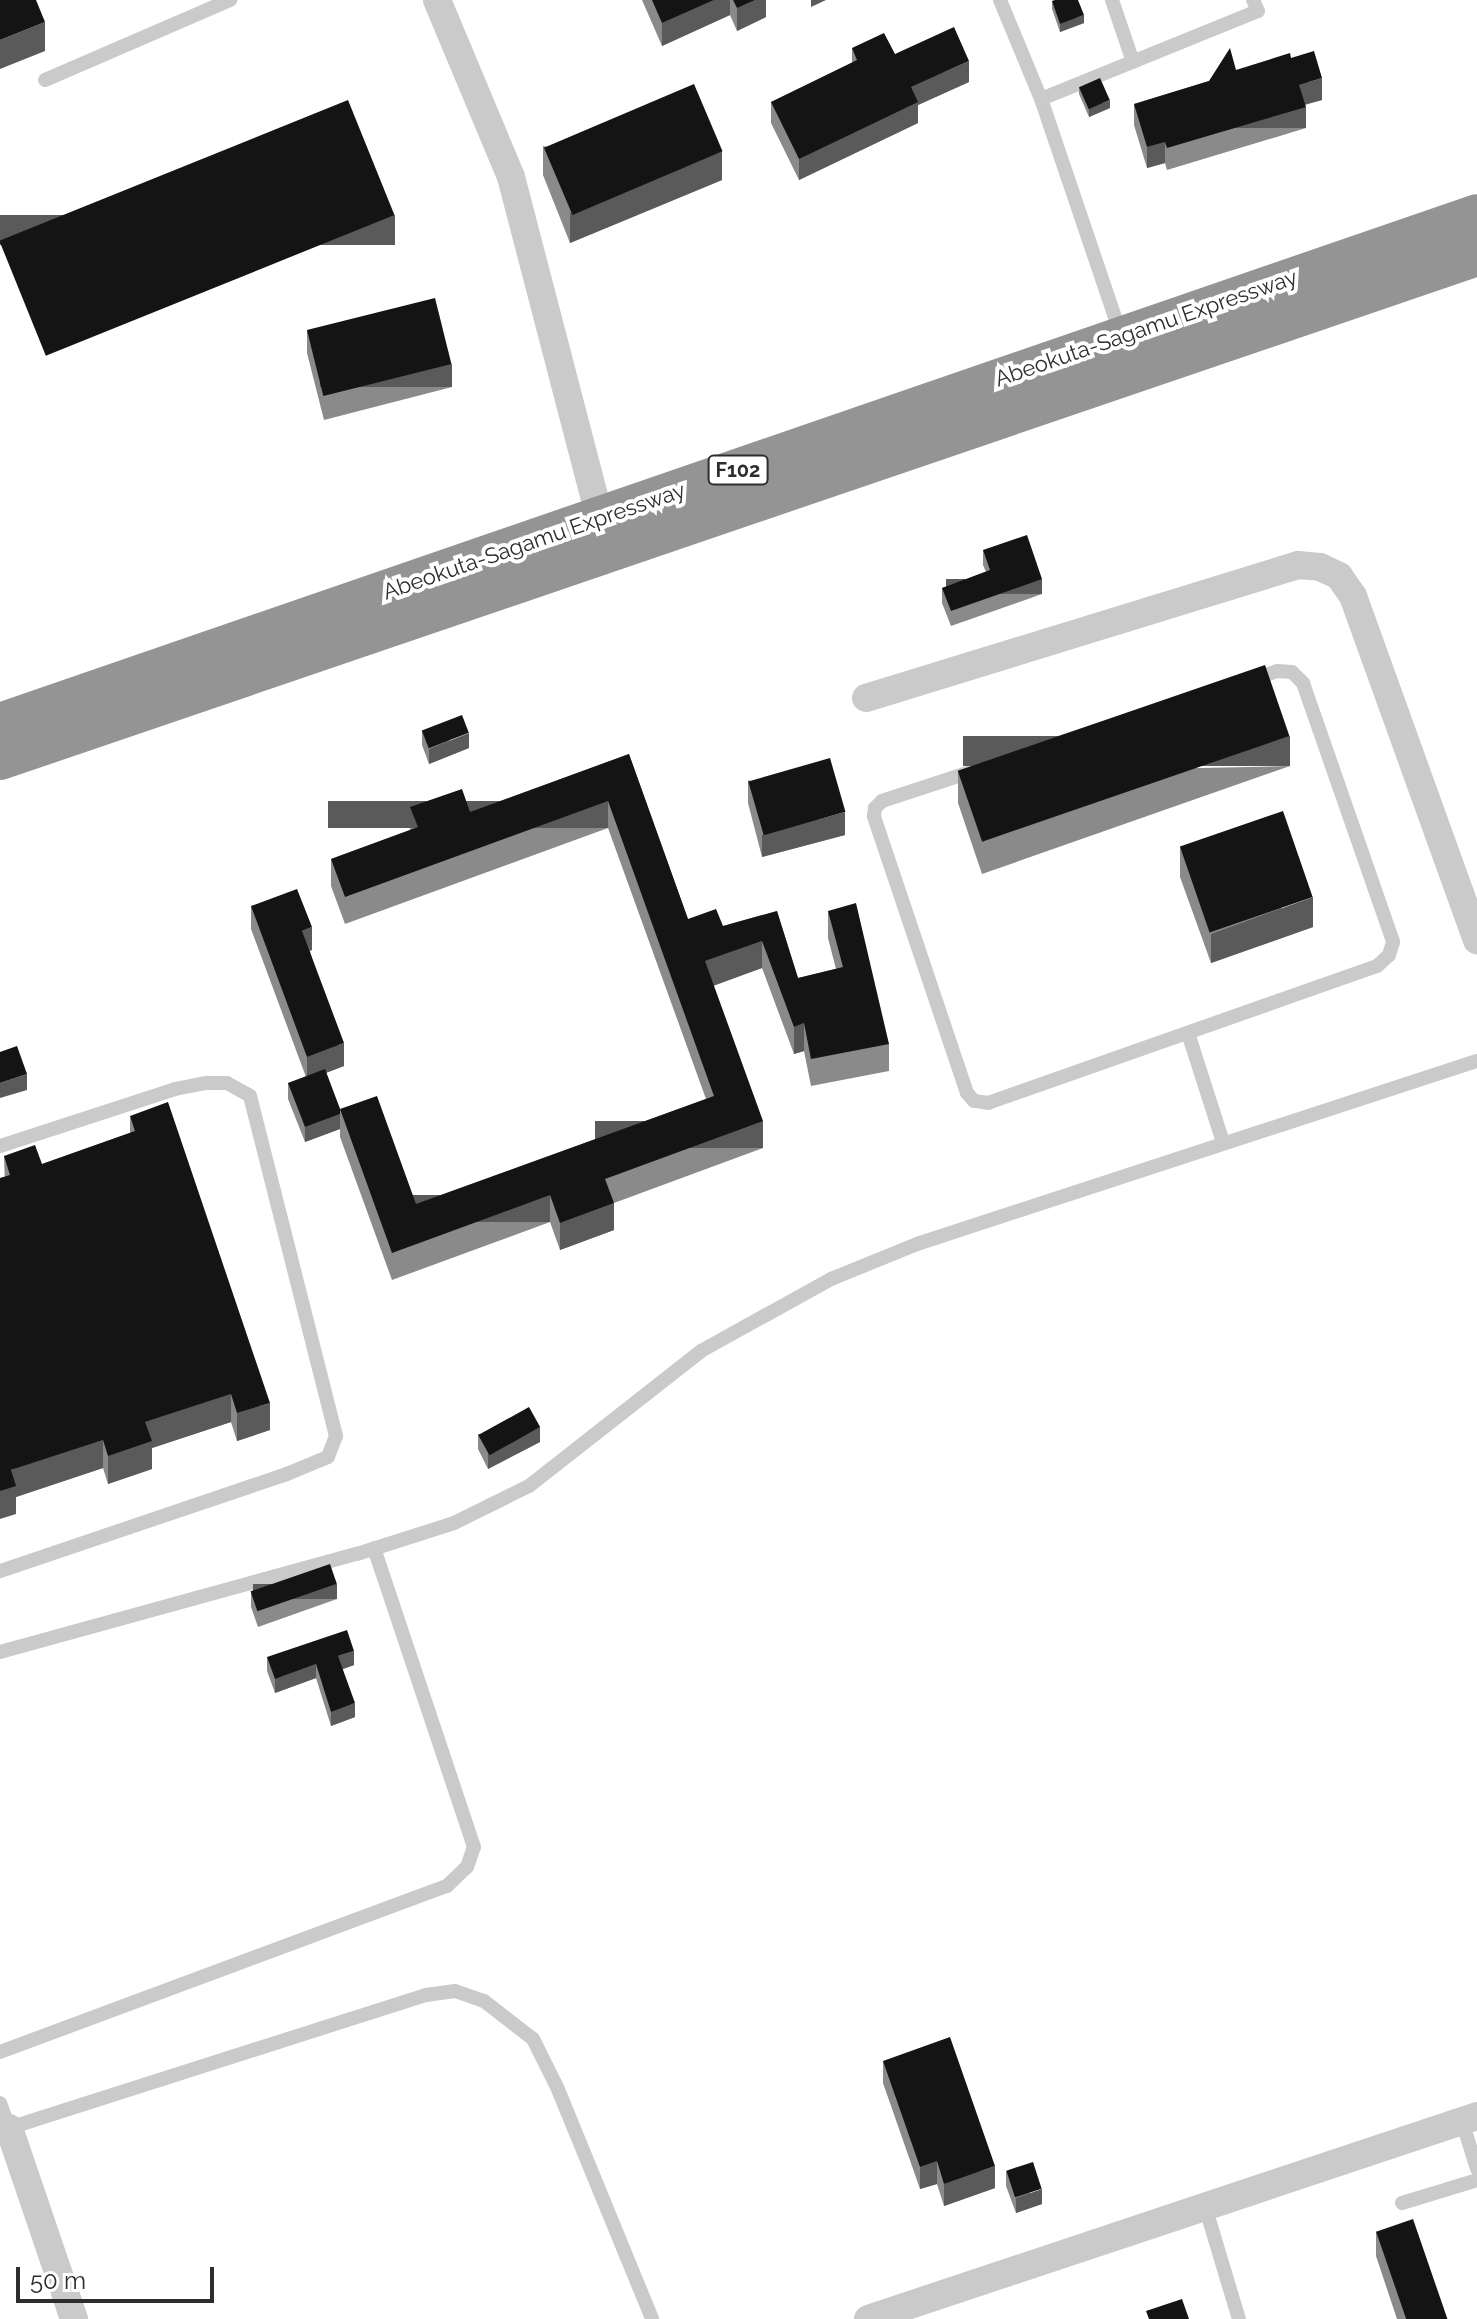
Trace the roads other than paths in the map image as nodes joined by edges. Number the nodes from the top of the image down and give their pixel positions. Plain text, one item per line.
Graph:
1 (230, 0) edge
2 (437, 0) edge
3 (1000, 0) edge
4 (1112, 0) edge
5 (1253, 0) edge
6 (1133, 62) junction
7 (45, 80) dead end
8 (1041, 99) junction
9 (1477, 216) edge
10 (1477, 254) edge
11 (1121, 336) junction
12 (600, 518) junction
13 (866, 698) dead end
14 (0, 725) edge
15 (0, 758) edge
16 (1477, 940) edge
17 (1188, 1033) junction
18 (1477, 1061) edge
19 (1223, 1142) junction
20 (0, 1146) edge
21 (374, 1548) junction
22 (0, 1571) edge
23 (0, 1652) edge
24 (0, 2052) edge
25 (1469, 2119) edge
26 (3, 2121) edge
27 (1477, 2169) edge
28 (1477, 2180) edge
29 (1402, 2203) dead end
30 (1205, 2206) junction
31 (74, 2319) edge
32 (652, 2319) edge
33 (868, 2319) edge
34 (1239, 2319) edge

1 - 7 lane
2 - 12 street
3 - 8 lane
4 - 6 lane
5 - 6 lane
6 - 8 lane
8 - 11 lane
9 - 11 highway, Abeokuta-Sagamu Expressway / F102
10 - 15 highway, Abeokuta-Sagamu Expressway / F102
11 - 12 highway, Abeokuta-Sagamu Expressway / F102
12 - 14 highway, Abeokuta-Sagamu Expressway / F102
13 - 16 street
17 - 17 lane
17 - 19 lane
18 - 19 lane
19 - 21 lane
20 - 22 lane
21 - 23 lane
21 - 24 lane
25 - 27 lane
25 - 30 street
26 - 31 street
26 - 32 lane
28 - 29 lane
30 - 33 street
30 - 34 lane

